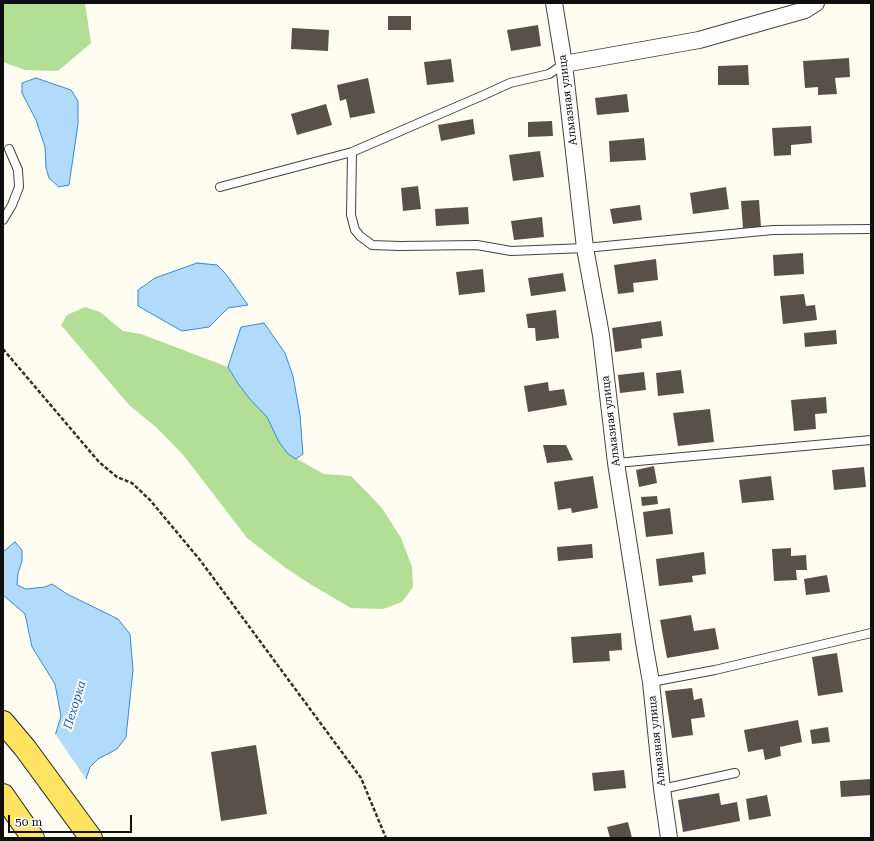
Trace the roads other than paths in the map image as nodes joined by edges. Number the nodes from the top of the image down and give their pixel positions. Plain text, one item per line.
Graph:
1 (554, 3) edge
2 (816, 3) edge
3 (564, 64) junction
4 (9, 149) dead end
5 (352, 152) junction
6 (220, 187) dead end
7 (3, 220) edge
8 (871, 229) edge
9 (585, 248) junction
10 (871, 440) edge
11 (616, 463) junction
12 (871, 633) edge
13 (651, 682) junction
14 (3, 722) edge
15 (735, 773) dead end
16 (662, 789) junction
17 (3, 795) edge
18 (33, 838) edge
19 (91, 838) edge
20 (670, 838) edge

1 - 3 street, Алмазная улица
2 - 3 street
3 - 5 lane
3 - 9 street, Алмазная улица
4 - 7 lane
5 - 6 lane
5 - 9 lane
8 - 9 lane
9 - 11 street, Алмазная улица
10 - 11 lane
11 - 13 street, Алмазная улица
12 - 13 lane
13 - 16 street, Алмазная улица
14 - 19 main road
15 - 16 lane
16 - 20 street, Алмазная улица
17 - 18 main road

